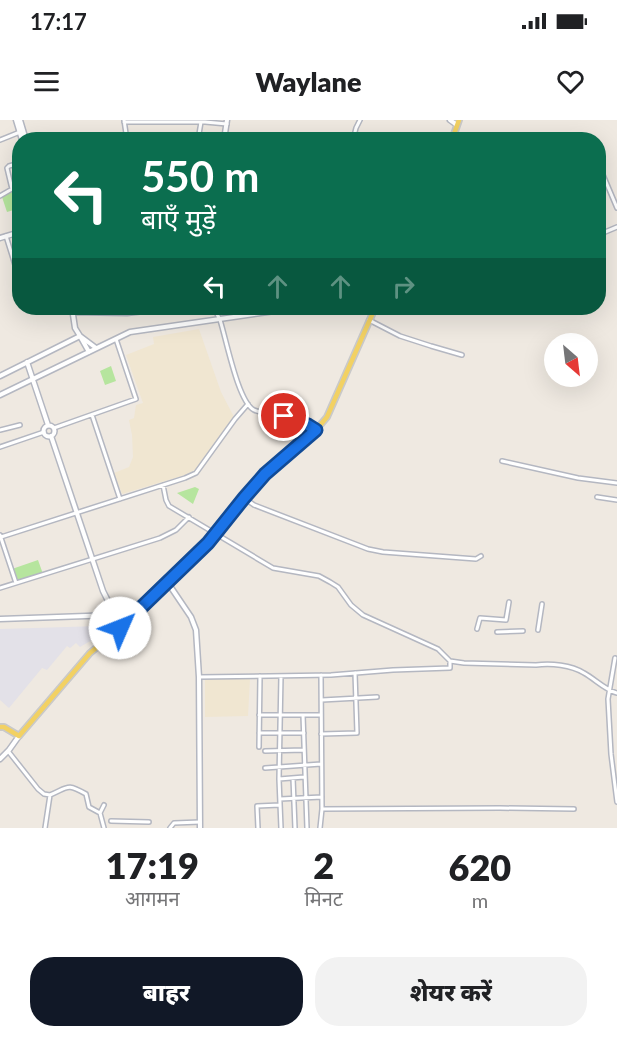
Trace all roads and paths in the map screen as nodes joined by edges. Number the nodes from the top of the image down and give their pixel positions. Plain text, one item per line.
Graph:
1 (18, 120) edge
2 (450, 120) edge
3 (124, 121) edge
4 (204, 121) edge
5 (227, 122) edge
6 (458, 122) edge
7 (20, 132) edge
8 (12, 165) edge
9 (606, 182) edge
10 (12, 189) edge
11 (617, 208) edge
12 (12, 234) edge
13 (6, 236) junction
14 (0, 238) edge
15 (12, 255) edge
16 (73, 315) edge
17 (217, 315) edge
18 (247, 315) edge
19 (372, 315) edge
20 (219, 319) junction
21 (369, 320) junction
22 (80, 336) junction
23 (116, 339) junction
24 (96, 348) junction
25 (89, 352) junction
26 (462, 355) dead end
27 (27, 362) junction
28 (0, 376) edge
29 (33, 379) junction
30 (0, 395) edge
31 (248, 404) junction
32 (92, 415) junction
33 (20, 425) dead end
34 (48, 425) junction
35 (54, 428) junction
36 (0, 430) edge
37 (316, 430) junction
38 (44, 432) junction
39 (51, 436) junction
40 (0, 447) edge
41 (502, 461) dead end
42 (617, 483) edge
43 (163, 485) junction
44 (597, 497) dead end
45 (244, 498) junction
46 (120, 499) junction
47 (617, 500) edge
48 (77, 513) junction
49 (189, 517) junction
50 (216, 533) junction
51 (0, 536) edge
52 (481, 556) dead end
53 (93, 559) junction
54 (16, 583) junction
55 (168, 583) junction
56 (0, 588) edge
57 (509, 602) dead end
58 (542, 604) dead end
59 (115, 615) junction
60 (0, 620) edge
61 (129, 621) junction
62 (477, 629) dead end
63 (538, 630) dead end
64 (523, 631) dead end
65 (497, 632) dead end
66 (615, 658) dead end
67 (450, 661) junction
68 (355, 673) junction
69 (321, 675) junction
70 (260, 676) junction
71 (281, 676) junction
72 (199, 677) junction
73 (609, 690) junction
74 (617, 693) edge
75 (377, 698) dead end
76 (355, 699) junction
77 (321, 700) junction
78 (259, 715) junction
79 (280, 715) junction
80 (303, 715) junction
81 (321, 715) junction
82 (0, 727) edge
83 (259, 733) junction
84 (280, 733) junction
85 (304, 734) junction
86 (321, 734) junction
87 (19, 736) junction
88 (259, 747) dead end
89 (304, 750) junction
90 (8, 751) junction
91 (280, 751) junction
92 (265, 752) dead end
93 (0, 759) edge
94 (321, 764) junction
95 (305, 766) junction
96 (279, 767) junction
97 (265, 768) dead end
98 (305, 777) junction
99 (293, 778) junction
100 (279, 779) junction
101 (50, 795) junction
102 (322, 796) junction
103 (306, 797) junction
104 (293, 798) junction
105 (280, 799) junction
106 (617, 802) edge
107 (104, 805) dead end
108 (280, 805) junction
109 (322, 809) junction
110 (574, 809) dead end
111 (100, 813) junction
112 (111, 821) dead end
113 (148, 822) dead end
114 (200, 822) junction
115 (45, 828) edge
116 (104, 828) edge
117 (170, 828) edge
118 (200, 828) edge
119 (258, 828) edge
120 (281, 828) edge
121 (295, 828) edge
122 (307, 828) edge
123 (320, 828) edge

1 - 7 street
2 - 6 street
3 - 4 street
4 - 5 street
8 - 10 street
9 - 11 street
12 - 13 street
13 - 14 street
13 - 15 street
16 - 22 street
17 - 20 street
18 - 20 street
19 - 21 main road
20 - 23 street
20 - 31 street
21 - 26 street
21 - 37 main road
22 - 24 street
22 - 25 street
22 - 27 street
23 - 24 street
23 - 32 street
24 - 25 street
25 - 29 street
27 - 28 street
27 - 29 street
29 - 30 street
29 - 34 street
31 - 37 street
31 - 43 street
32 - 35 street
32 - 46 street
33 - 36 street
34 - 35 street
34 - 38 street
35 - 39 street
37 - 45 main road
38 - 39 street
38 - 40 street
39 - 48 street
41 - 42 street
43 - 46 street
43 - 49 street
44 - 47 street
45 - 50 main road
45 - 52 street
46 - 48 street
48 - 51 street
48 - 53 street
49 - 50 street
49 - 53 street
50 - 55 main road
50 - 67 street
51 - 54 street
53 - 54 street
53 - 59 street
54 - 56 street
55 - 61 main road
55 - 72 street
57 - 62 street
58 - 63 street
59 - 60 street
59 - 61 street
61 - 87 main road
64 - 65 street
66 - 73 street
67 - 68 street
67 - 73 street
68 - 69 street
68 - 76 street
69 - 71 street
69 - 77 street
70 - 71 street
70 - 72 street
70 - 78 street
71 - 79 street
72 - 114 street
73 - 74 street
73 - 106 street
75 - 76 street
76 - 77 street
76 - 86 street
77 - 81 street
78 - 79 street
78 - 83 street
79 - 80 street
79 - 84 street
80 - 81 street
80 - 85 street
81 - 86 street
82 - 87 main road
83 - 84 street
83 - 88 street
84 - 85 street
84 - 91 street
85 - 89 street
86 - 94 street
87 - 90 street
89 - 91 street
89 - 95 street
90 - 93 street
90 - 101 street
91 - 92 street
91 - 96 street
94 - 95 street
94 - 102 street
95 - 96 street
95 - 98 street
96 - 97 street
96 - 100 street
98 - 99 street
98 - 103 street
99 - 100 street
99 - 104 street
100 - 105 street
101 - 111 street
101 - 115 street
102 - 103 street
102 - 109 street
103 - 104 street
103 - 122 street
104 - 105 street
104 - 121 street
105 - 108 street
107 - 111 street
108 - 119 street
108 - 120 street
109 - 110 street
109 - 123 street
111 - 116 street
112 - 113 street
114 - 117 street
114 - 118 street

